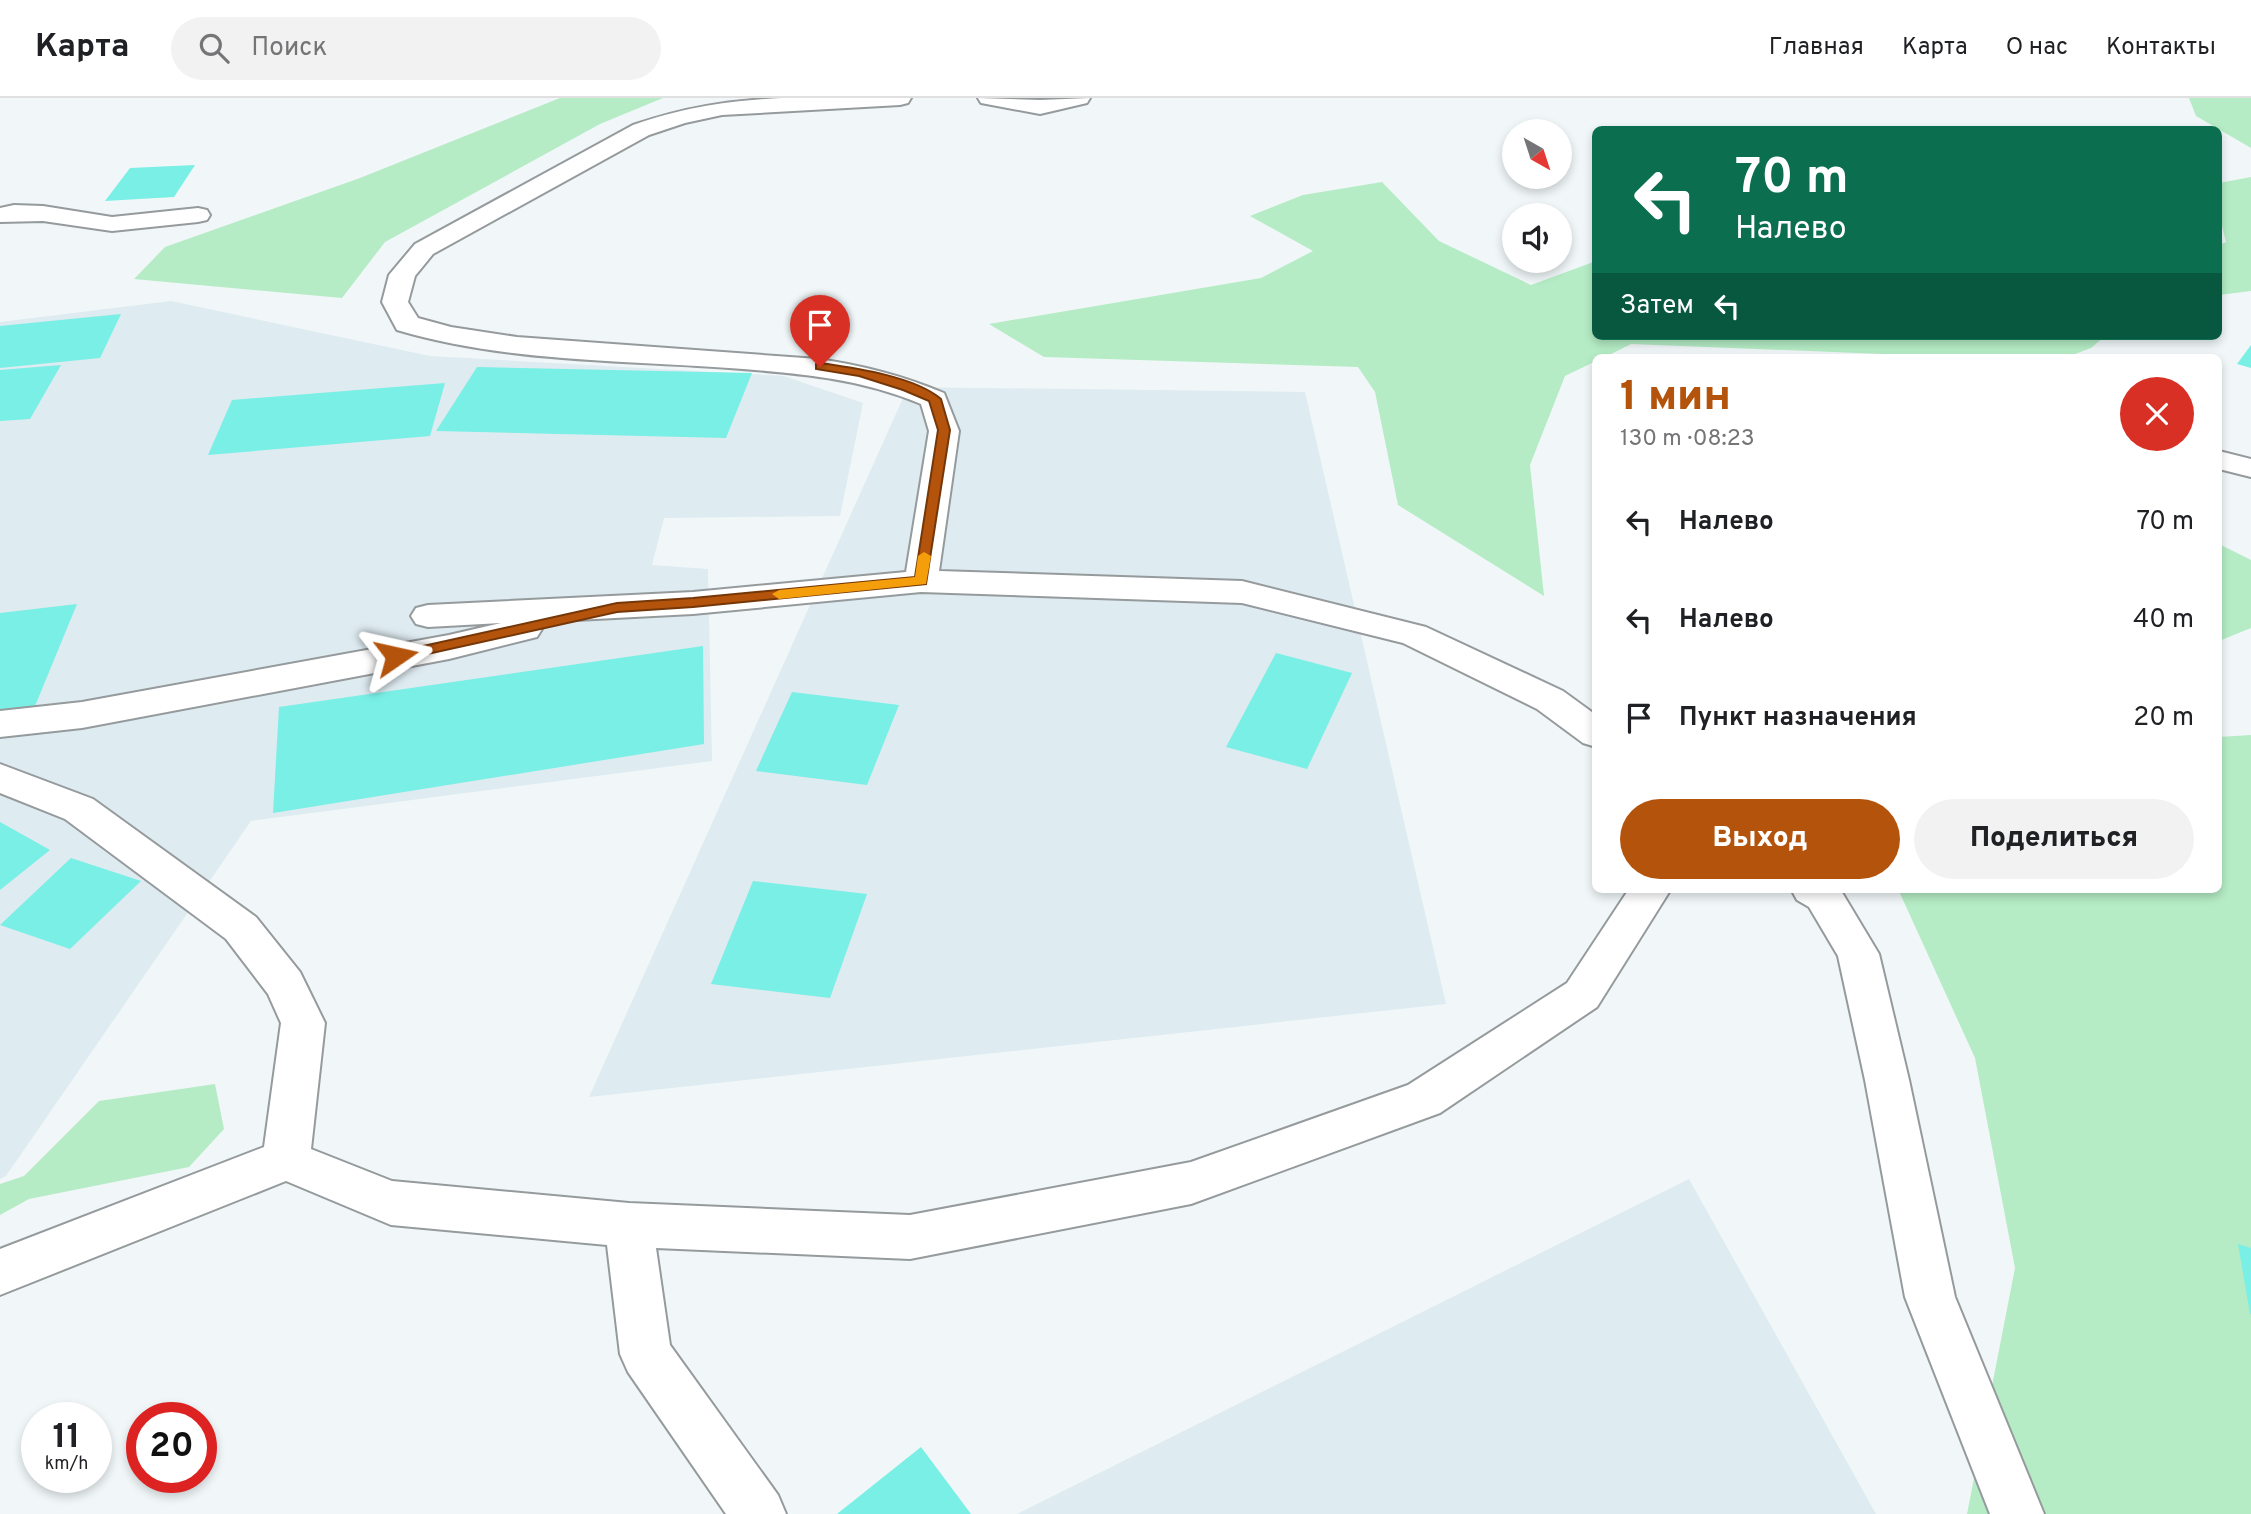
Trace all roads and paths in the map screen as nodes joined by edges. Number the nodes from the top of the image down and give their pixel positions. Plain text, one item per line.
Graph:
1 (901, 98) edge
2 (989, 98) edge
3 (1079, 98) edge
4 (0, 215) edge
5 (198, 215) dead end
6 (2222, 461) edge
7 (2251, 468) edge
8 (921, 581) junction
9 (617, 607) junction
10 (428, 616) dead end
11 (0, 724) edge
12 (1592, 731) edge
13 (0, 778) edge
14 (1648, 893) edge
15 (1818, 893) edge
16 (286, 1160) junction
17 (629, 1225) junction
18 (0, 1272) edge
19 (758, 1514) edge
20 (2017, 1514) edge

1 - 8 street
2 - 3 street
4 - 5 street
6 - 7 street
8 - 9 street
8 - 12 street
9 - 10 street
9 - 11 street
13 - 16 street
14 - 17 street
15 - 20 street
16 - 17 street
16 - 18 street
17 - 19 street

